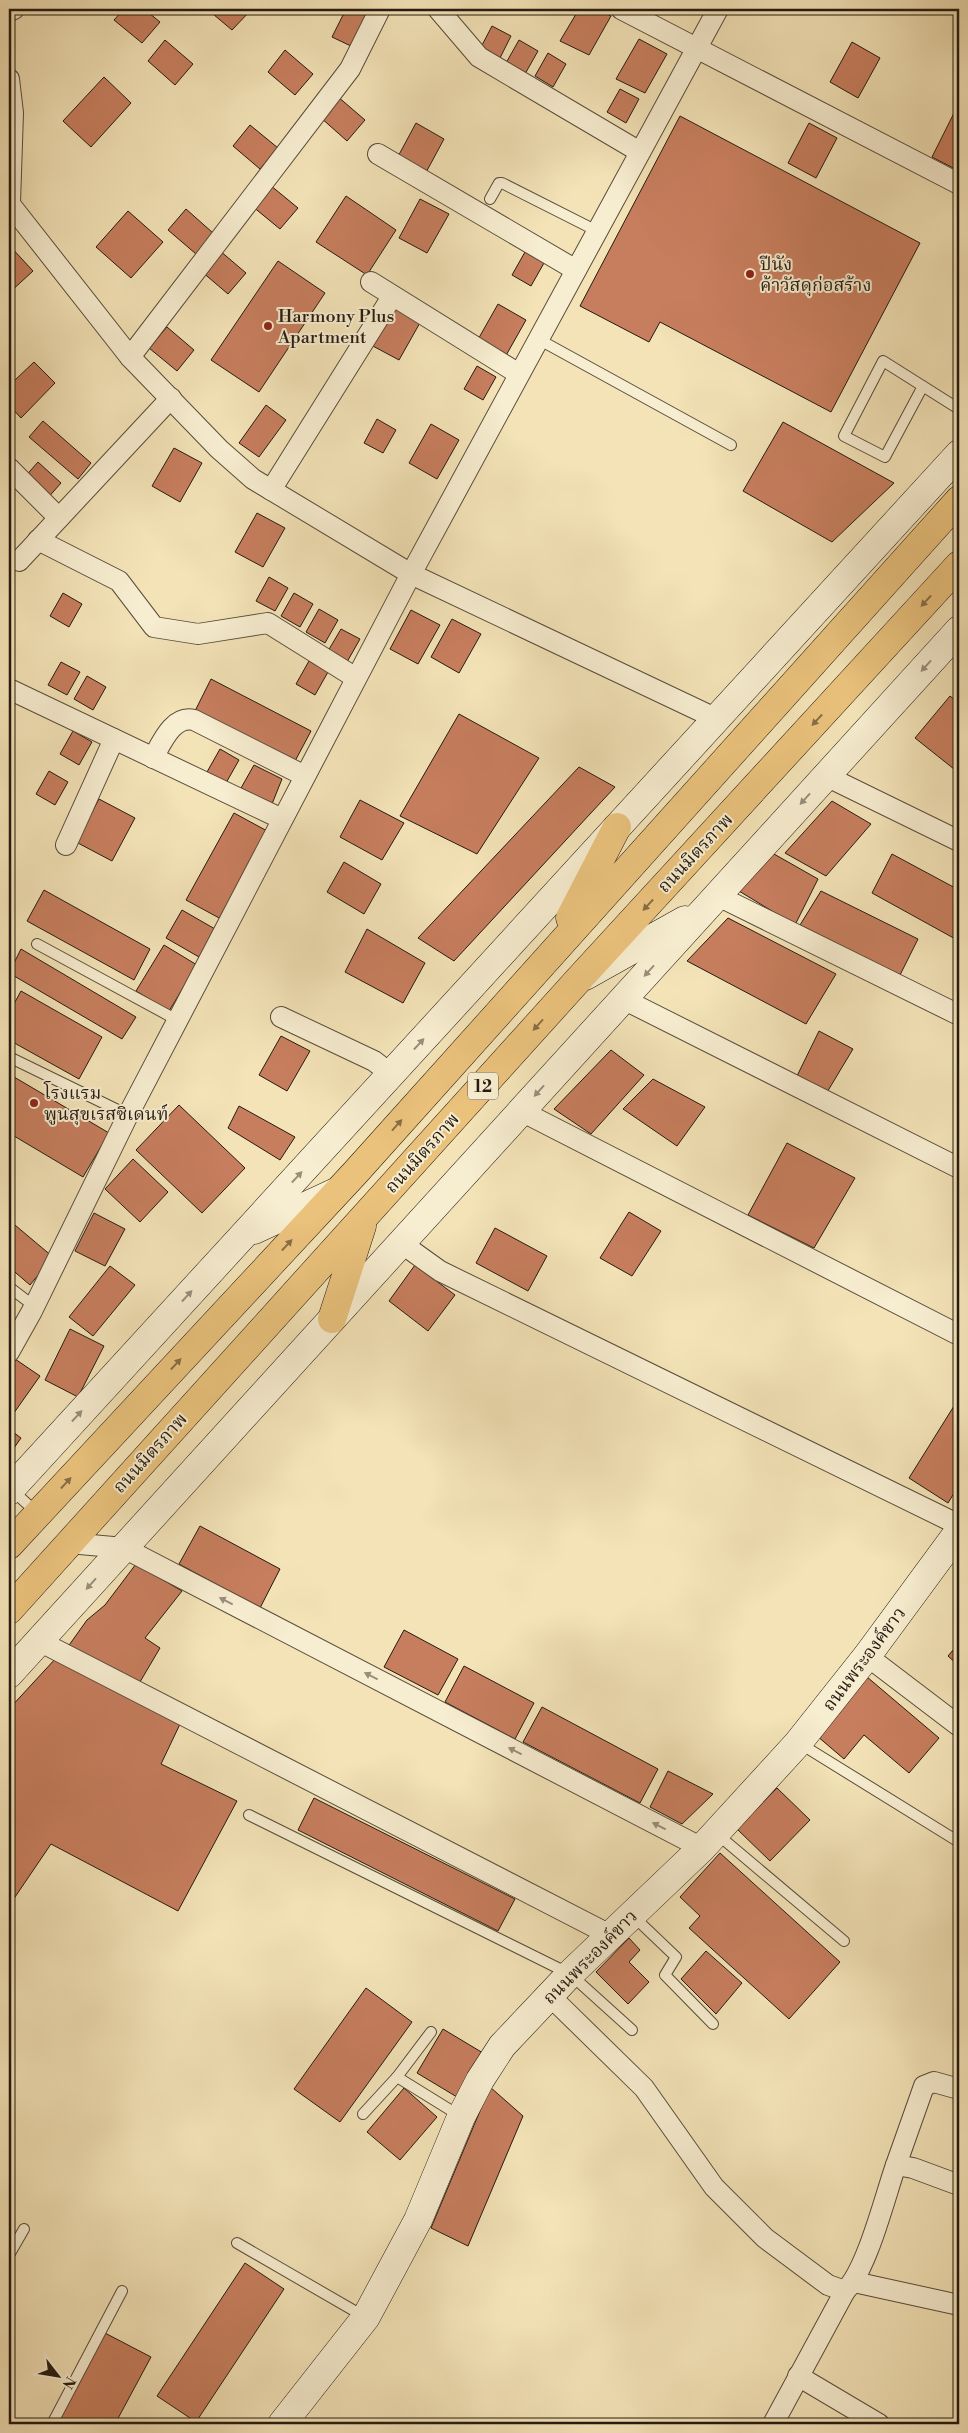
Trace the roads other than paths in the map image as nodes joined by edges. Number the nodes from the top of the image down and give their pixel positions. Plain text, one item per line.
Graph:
1 (14, 9) edge
2 (380, 9) edge
3 (438, 9) edge
4 (621, 9) edge
5 (718, 9) edge
6 (9, 11) edge
7 (697, 48) junction
8 (9, 79) edge
9 (640, 152) junction
10 (378, 154) dead end
11 (959, 184) edge
12 (490, 199) dead end
13 (9, 203) edge
14 (597, 231) junction
15 (576, 270) junction
16 (371, 282) dead end
17 (388, 303) dead end
18 (538, 339) junction
19 (130, 357) junction
20 (519, 374) junction
21 (923, 386) junction
22 (171, 398) junction
23 (959, 410) edge
24 (731, 445) dead end
25 (959, 454) edge
26 (9, 468) edge
27 (271, 490) junction
28 (959, 500) edge
29 (59, 518) junction
30 (38, 540) junction
31 (18, 561) dead end
32 (959, 565) edge
33 (411, 574) junction
34 (957, 636) edge
35 (356, 678) junction
36 (9, 689) edge
37 (717, 719) junction
38 (114, 739) junction
39 (153, 758) junction
40 (305, 776) junction
41 (826, 776) junction
42 (282, 820) junction
43 (618, 827) junction
44 (959, 841) edge
45 (66, 845) dead end
46 (712, 902) junction
47 (37, 944) dead end
48 (552, 953) junction
49 (579, 979) junction
50 (624, 999) junction
51 (959, 1015) edge
52 (281, 1017) dead end
53 (177, 1020) junction
54 (9, 1057) edge
55 (392, 1074) junction
56 (521, 1111) junction
57 (128, 1115) junction
58 (959, 1168) edge
59 (354, 1173) junction
60 (336, 1192) junction
61 (373, 1208) junction
62 (243, 1235) junction
63 (401, 1243) junction
64 (9, 1287) edge
65 (34, 1306) junction
66 (332, 1320) junction
67 (959, 1335) edge
68 (9, 1352) edge
69 (9, 1489) edge
70 (38, 1514) junction
71 (959, 1525) edge
72 (959, 1531) edge
73 (69, 1543) junction
74 (9, 1545) edge
75 (124, 1548) junction
76 (9, 1610) edge
77 (39, 1641) junction
78 (867, 1656) junction
79 (9, 1674) edge
80 (959, 1726) edge
81 (798, 1742) junction
82 (248, 1815) dead end
83 (709, 1841) junction
84 (959, 1842) edge
85 (631, 1914) junction
86 (612, 1936) junction
87 (844, 1941) dead end
88 (570, 1974) junction
89 (551, 1996) junction
90 (713, 2024) dead end
91 (632, 2030) dead end
92 (430, 2032) dead end
93 (397, 2078) junction
94 (959, 2089) edge
95 (363, 2114) dead end
96 (461, 2117) junction
97 (896, 2165) junction
98 (959, 2185) edge
99 (24, 2229) dead end
100 (237, 2243) dead end
101 (9, 2255) edge
102 (850, 2287) junction
103 (122, 2291) dead end
104 (959, 2305) edge
105 (366, 2317) junction
106 (798, 2376) junction
107 (52, 2424) edge
108 (282, 2424) edge
109 (773, 2424) edge
110 (880, 2424) edge

1 - 6 street
2 - 19 street
3 - 9 street
4 - 7 street
5 - 7 street
7 - 9 street
7 - 11 street
8 - 13 street
9 - 14 street
10 - 15 street
12 - 14 lane
13 - 19 street
14 - 15 street
15 - 18 street
16 - 20 street
17 - 27 street
18 - 20 street
18 - 24 lane
19 - 22 street
20 - 33 street
21 - 21 lane
21 - 23 lane
22 - 27 street
22 - 29 street
25 - 37 main road
26 - 29 street
27 - 33 street
28 - 48 main road, ถนนมิตรภาพ / 12
29 - 30 street
30 - 31 street
30 - 35 street
32 -> 49 main road, ถนนมิตรภาพ / 12
33 - 35 street
33 - 37 street
34 -> 41 main road
35 - 40 street
36 - 38 street
37 - 43 main road
38 - 39 street
38 - 45 street
39 - 40 street
39 - 42 street
40 - 42 street
41 - 44 street
41 -> 46 main road
42 - 53 street
43 - 48 main road
55 -> 43 main road
46 - 49 main road
46 -> 50 main road
46 - 51 street
47 - 53 lane
59 -> 48 main road, ถนนมิตรภาพ / 12
49 -> 61 main road, ถนนมิตรภาพ / 12
50 -> 56 main road
50 - 58 street
52 - 55 street
53 - 57 street
54 - 57 lane
62 -> 55 main road
56 - 63 main road
56 - 67 street
57 - 65 street
59 - 60 main road, ถนนมิตรภาพ / 12
59 - 61 main road
60 - 62 main road
70 -> 60 main road, ถนนมิตรภาพ / 12
61 - 66 main road
61 - 73 main road, ถนนมิตรภาพ / 12
69 -> 62 main road
63 - 66 main road
63 - 71 street
64 - 65 lane
65 - 68 street
66 - 75 main road
69 - 70 lane
70 - 73 main road
70 - 74 main road, ถนนมิตรภาพ / 12
72 - 78 main road, ถนนพระองค์ขาว
73 - 75 street
73 - 76 main road, ถนนมิตรภาพ / 12
75 -> 77 main road
83 -> 75 street
77 - 79 main road
77 - 86 street
78 - 80 street
78 - 81 main road, ถนนพระองค์ขาว
81 - 83 main road, ถนนพระองค์ขาว
81 - 84 lane
82 - 88 lane
83 - 85 main road, ถนนพระองค์ขาว
83 - 87 lane
85 - 86 main road, ถนนพระองค์ขาว
85 - 90 lane
86 - 88 main road, ถนนพระองค์ขาว
88 - 89 main road, ถนนพระองค์ขาว
88 - 91 lane
89 - 96 main road, ถนนพระองค์ขาว
89 - 102 street
92 - 93 lane
93 - 95 lane
93 - 96 lane
94 - 97 street
96 - 105 main road, ถนนพระองค์ขาว
97 - 98 street
97 - 102 street
99 - 101 lane
100 - 105 lane
102 - 104 street
102 - 106 street
103 - 107 lane
105 - 108 main road, ถนนพระองค์ขาว
106 - 109 street
106 - 110 street

